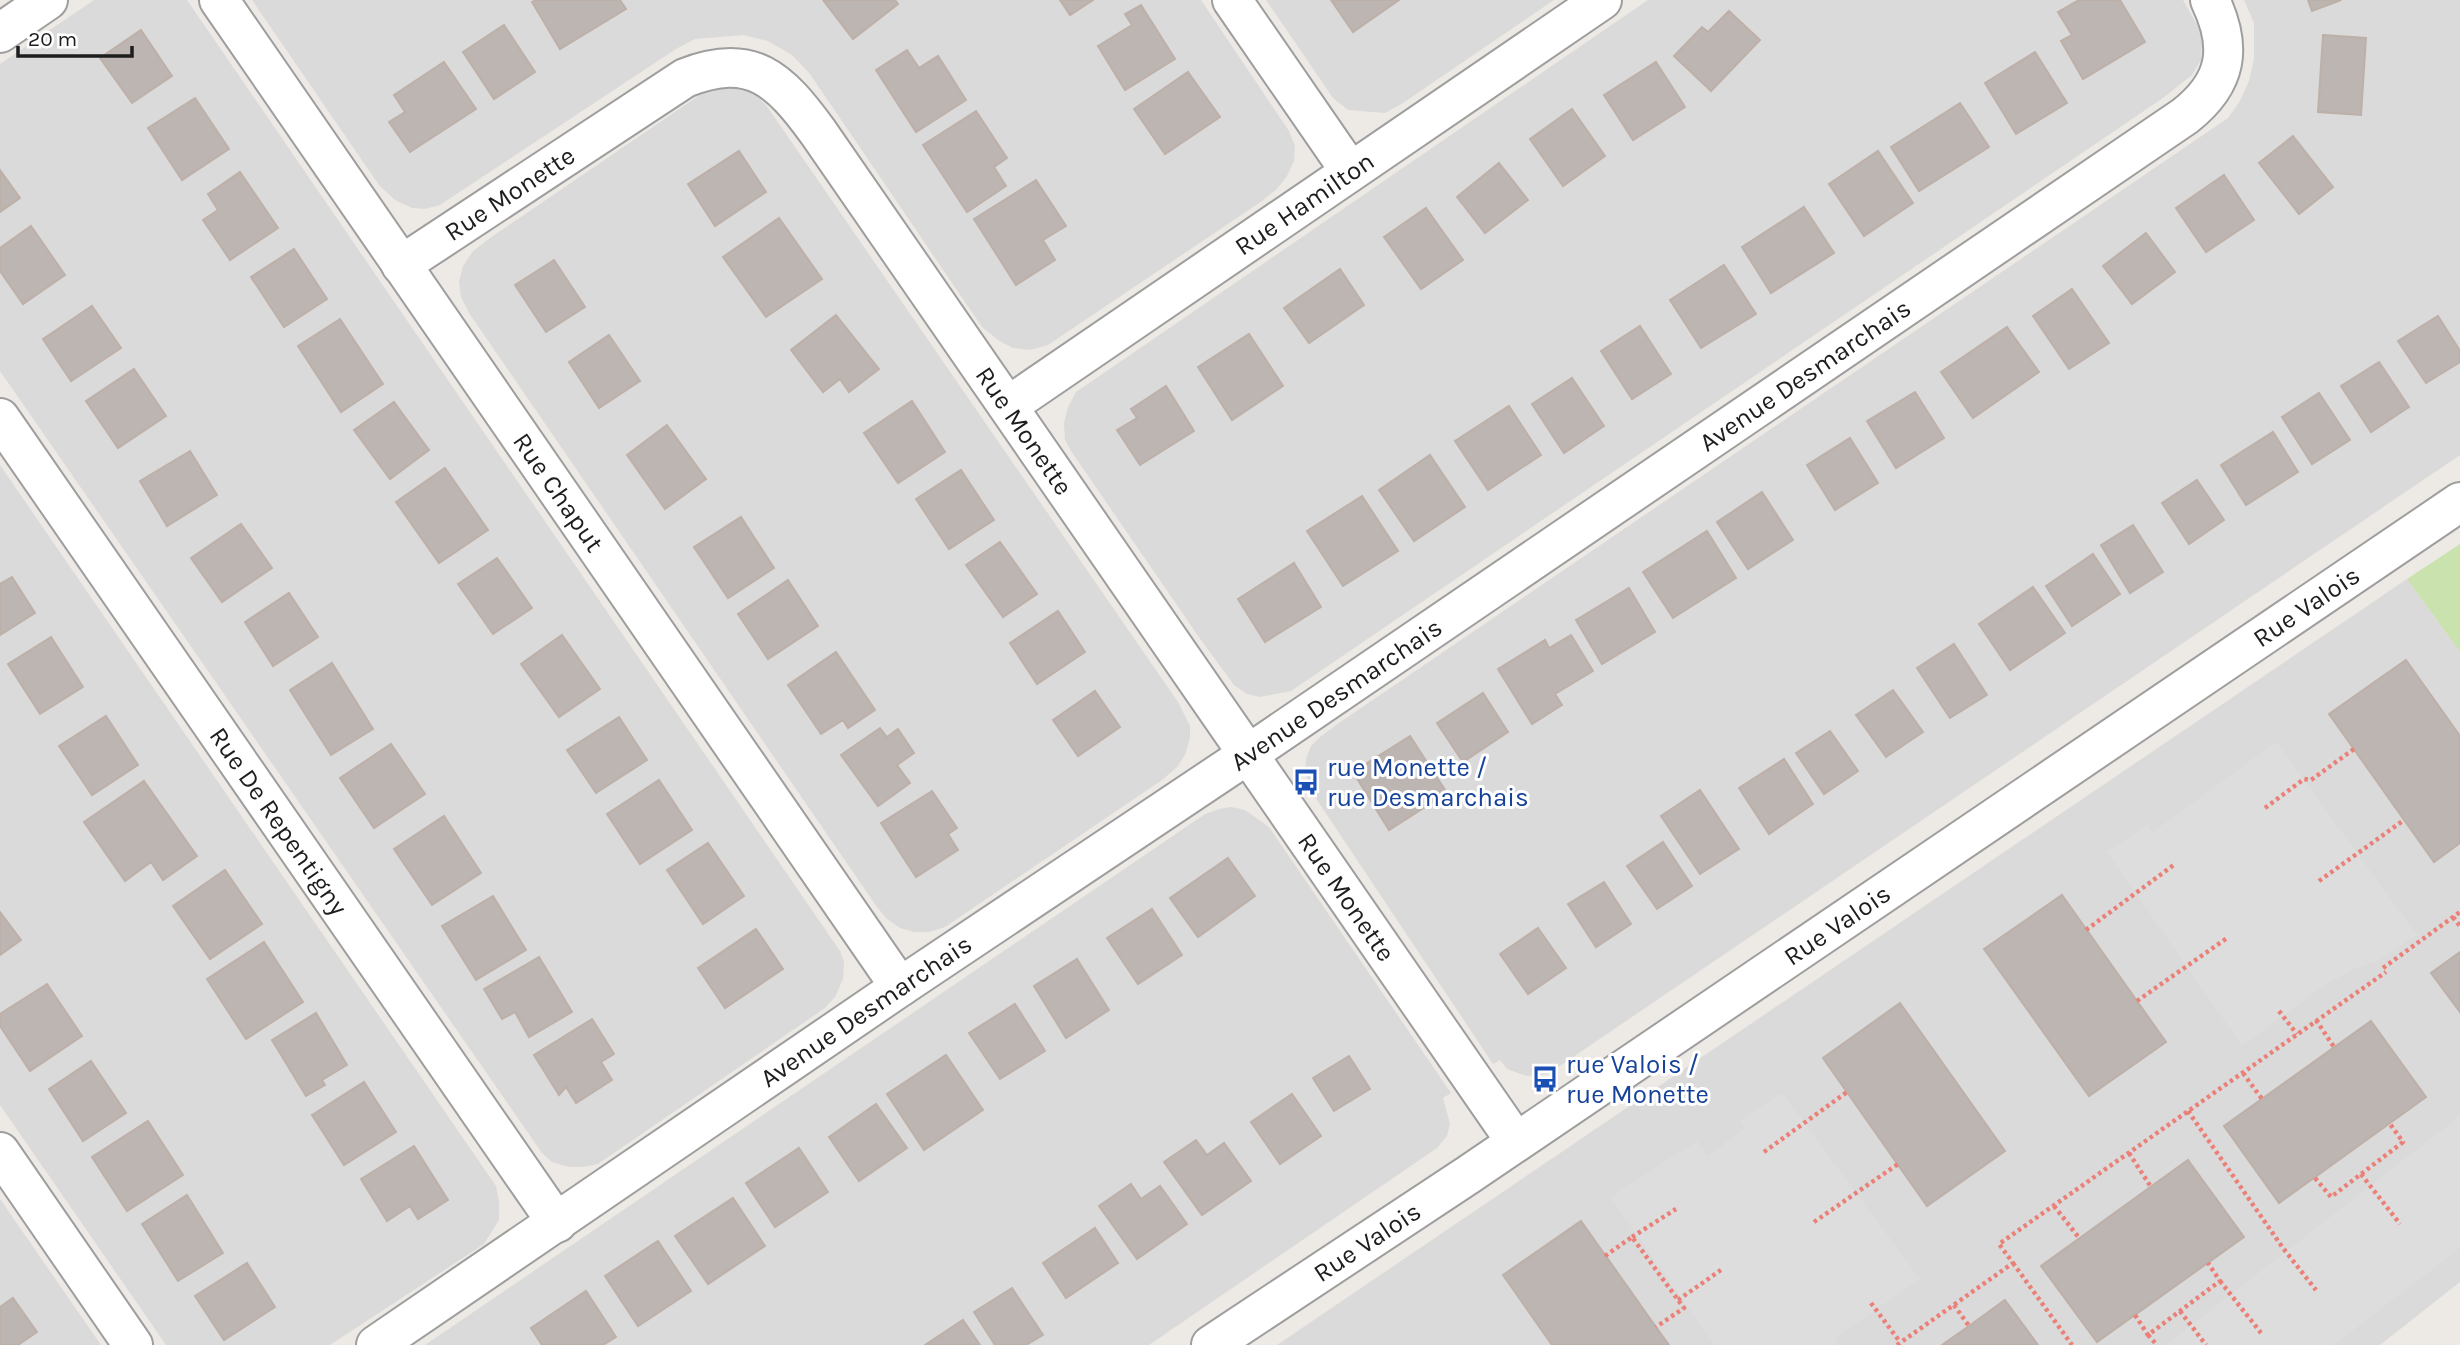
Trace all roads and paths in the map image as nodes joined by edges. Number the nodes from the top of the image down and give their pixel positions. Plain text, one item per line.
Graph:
1 (48, 0) edge
2 (219, 0) edge
3 (1232, 0) edge
4 (1602, 0) edge
5 (2210, 0) edge
6 (0, 33) edge
7 (1350, 171) junction
8 (401, 265) junction
9 (1008, 406) junction
10 (0, 418) edge
11 (2460, 502) edge
12 (2354, 749) dead end
13 (1247, 755) junction
14 (2265, 808) dead end
15 (2404, 820) dead end
16 (2175, 864) dead end
17 (2319, 881) dead end
18 (2460, 912) edge
19 (2453, 917) junction
20 (2460, 926) edge
21 (2086, 930) dead end
22 (2227, 938) dead end
23 (900, 987) junction
24 (2137, 1001) dead end
25 (2279, 1011) dead end
26 (2316, 1020) junction
27 (2297, 1034) junction
28 (2334, 1047) dead end
29 (2243, 1073) junction
30 (1847, 1092) dead end
31 (2262, 1099) dead end
32 (2188, 1111) junction
33 (2390, 1124) dead end
34 (1516, 1142) junction
35 (0, 1152) edge
36 (1764, 1152) dead end
37 (2129, 1153) junction
38 (1898, 1164) dead end
39 (2361, 1174) junction
40 (2315, 1178) dead end
41 (2151, 1187) dead end
42 (2054, 1206) junction
43 (1676, 1209) dead end
44 (1814, 1222) dead end
45 (557, 1223) junction
46 (2400, 1224) dead end
47 (1632, 1237) junction
48 (2080, 1239) dead end
49 (1605, 1256) dead end
50 (2013, 1263) junction
51 (2208, 1263) dead end
52 (1721, 1270) dead end
53 (2220, 1281) junction
54 (2316, 1290) dead end
55 (1678, 1300) junction
56 (1871, 1303) dead end
57 (1954, 1305) junction
58 (2180, 1311) junction
59 (2135, 1315) dead end
60 (1969, 1326) dead end
61 (1656, 1327) dead end
62 (2261, 1333) dead end
63 (2148, 1335) junction
64 (1898, 1344) edge
65 (133, 1345) edge
66 (376, 1345) edge
67 (1211, 1345) edge
68 (2072, 1345) edge
69 (2157, 1345) edge
70 (2206, 1345) edge

1 - 6 street
2 - 8 street, Rue Chaput
3 - 7 street
4 - 7 street, Rue Hamilton
5 - 13 street, Avenue Desmarchais
7 - 9 street, Rue Hamilton
8 - 9 street, Rue Monette
8 - 23 street, Rue Chaput
9 - 13 street, Rue Monette
10 - 45 street, Rue De Repentigny
11 - 34 street, Rue Valois
12 - 14 path
13 - 23 street, Avenue Desmarchais
13 - 34 street, Rue Monette
15 - 17 path
16 - 21 path
18 - 19 path
19 - 20 path
19 - 26 path
22 - 24 path
23 - 45 street, Avenue Desmarchais
25 - 27 path
26 - 27 path
26 - 28 path
27 - 29 path
29 - 31 path
29 - 32 path
30 - 36 path
32 - 37 path
32 - 54 path
33 - 39 path
34 - 67 street, Rue Valois
35 - 65 street
37 - 41 path
37 - 42 path
38 - 44 path
39 - 40 path
39 - 46 path
42 - 48 path
42 - 50 path
43 - 47 path
45 - 66 street, Avenue Desmarchais
47 - 49 path
47 - 55 path
50 - 57 path
50 - 68 path
51 - 53 path
52 - 55 path
53 - 58 path
53 - 62 path
55 - 61 path
56 - 64 path
57 - 60 path
57 - 64 path
58 - 63 path
58 - 70 path
59 - 63 path
63 - 69 path

